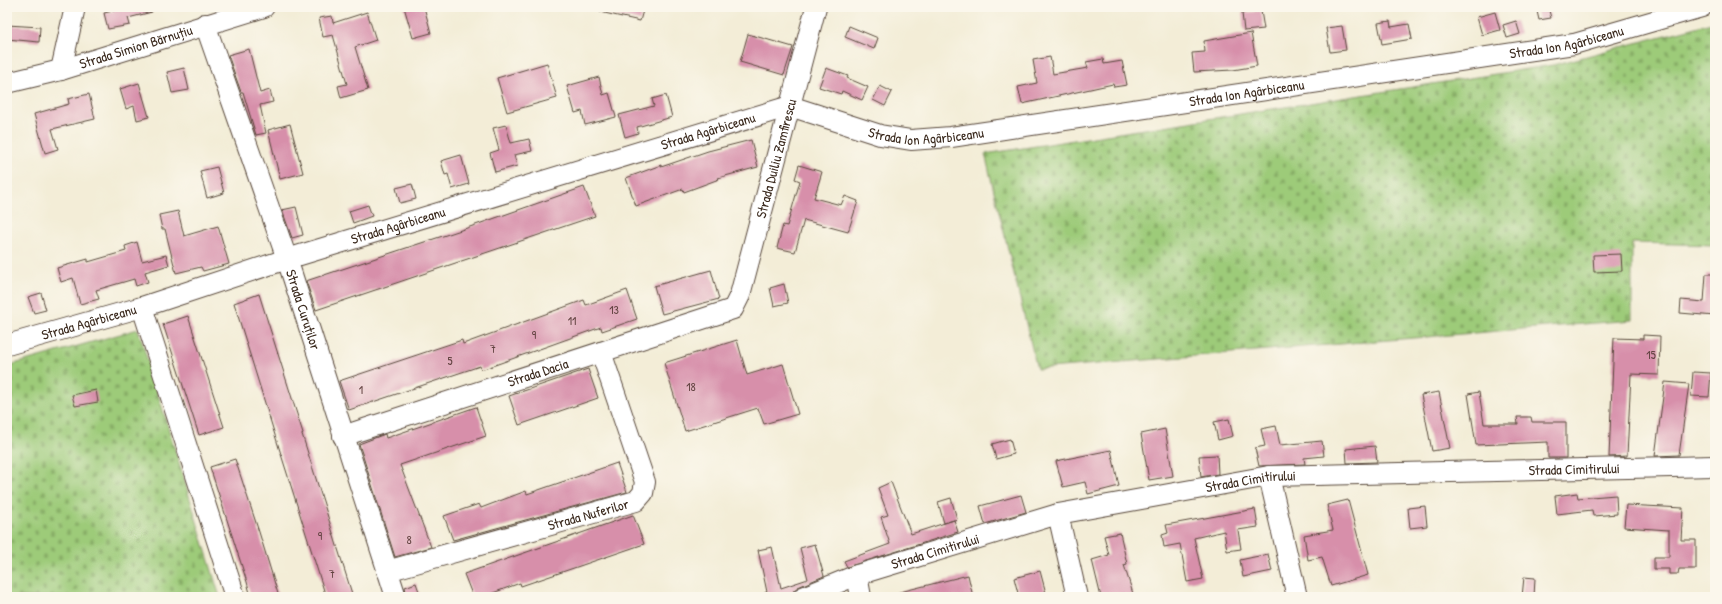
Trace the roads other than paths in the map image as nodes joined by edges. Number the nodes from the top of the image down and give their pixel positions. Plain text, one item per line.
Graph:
1 (75, 7) edge
2 (264, 7) edge
3 (816, 7) edge
4 (1702, 7) edge
5 (205, 24) junction
6 (61, 70) junction
7 (7, 83) edge
8 (790, 106) junction
9 (287, 259) junction
10 (142, 307) junction
11 (733, 309) joint
12 (7, 345) edge
13 (601, 352) junction
14 (344, 436) junction
15 (1715, 466) edge
16 (1269, 476) junction
17 (1058, 514) junction
18 (387, 571) junction
19 (857, 575) junction
20 (235, 597) edge
21 (396, 597) edge
22 (803, 597) edge
23 (861, 597) edge
24 (1077, 597) edge
25 (1297, 597) edge

1 - 6 street
2 - 5 street, Strada Simion Bărnuțiu
3 - 8 street, Strada Duiliu Zamfirescu
4 - 8 street, Strada Ion Agârbiceanu
5 - 6 street, Strada Simion Bărnuțiu
5 - 9 street, Strada Curuților
6 - 7 street, Strada Simion Bărnuțiu
8 - 9 street, Strada Agârbiceanu
8 - 11 street, Strada Duiliu Zamfirescu
9 - 10 street, Strada Agârbiceanu
9 - 14 street, Strada Curuților
10 - 12 street, Strada Agârbiceanu
10 - 20 street
11 - 13 street, Strada Dacia
13 - 14 street, Strada Dacia
13 - 18 street, Strada Nuferilor
14 - 18 street, Strada Curuților
15 - 16 street, Strada Cimitirului
16 - 17 street, Strada Cimitirului
16 - 25 street
17 - 19 street, Strada Cimitirului
17 - 24 street
18 - 21 street, Strada Curuților
19 - 22 street, Strada Cimitirului
19 - 23 street

